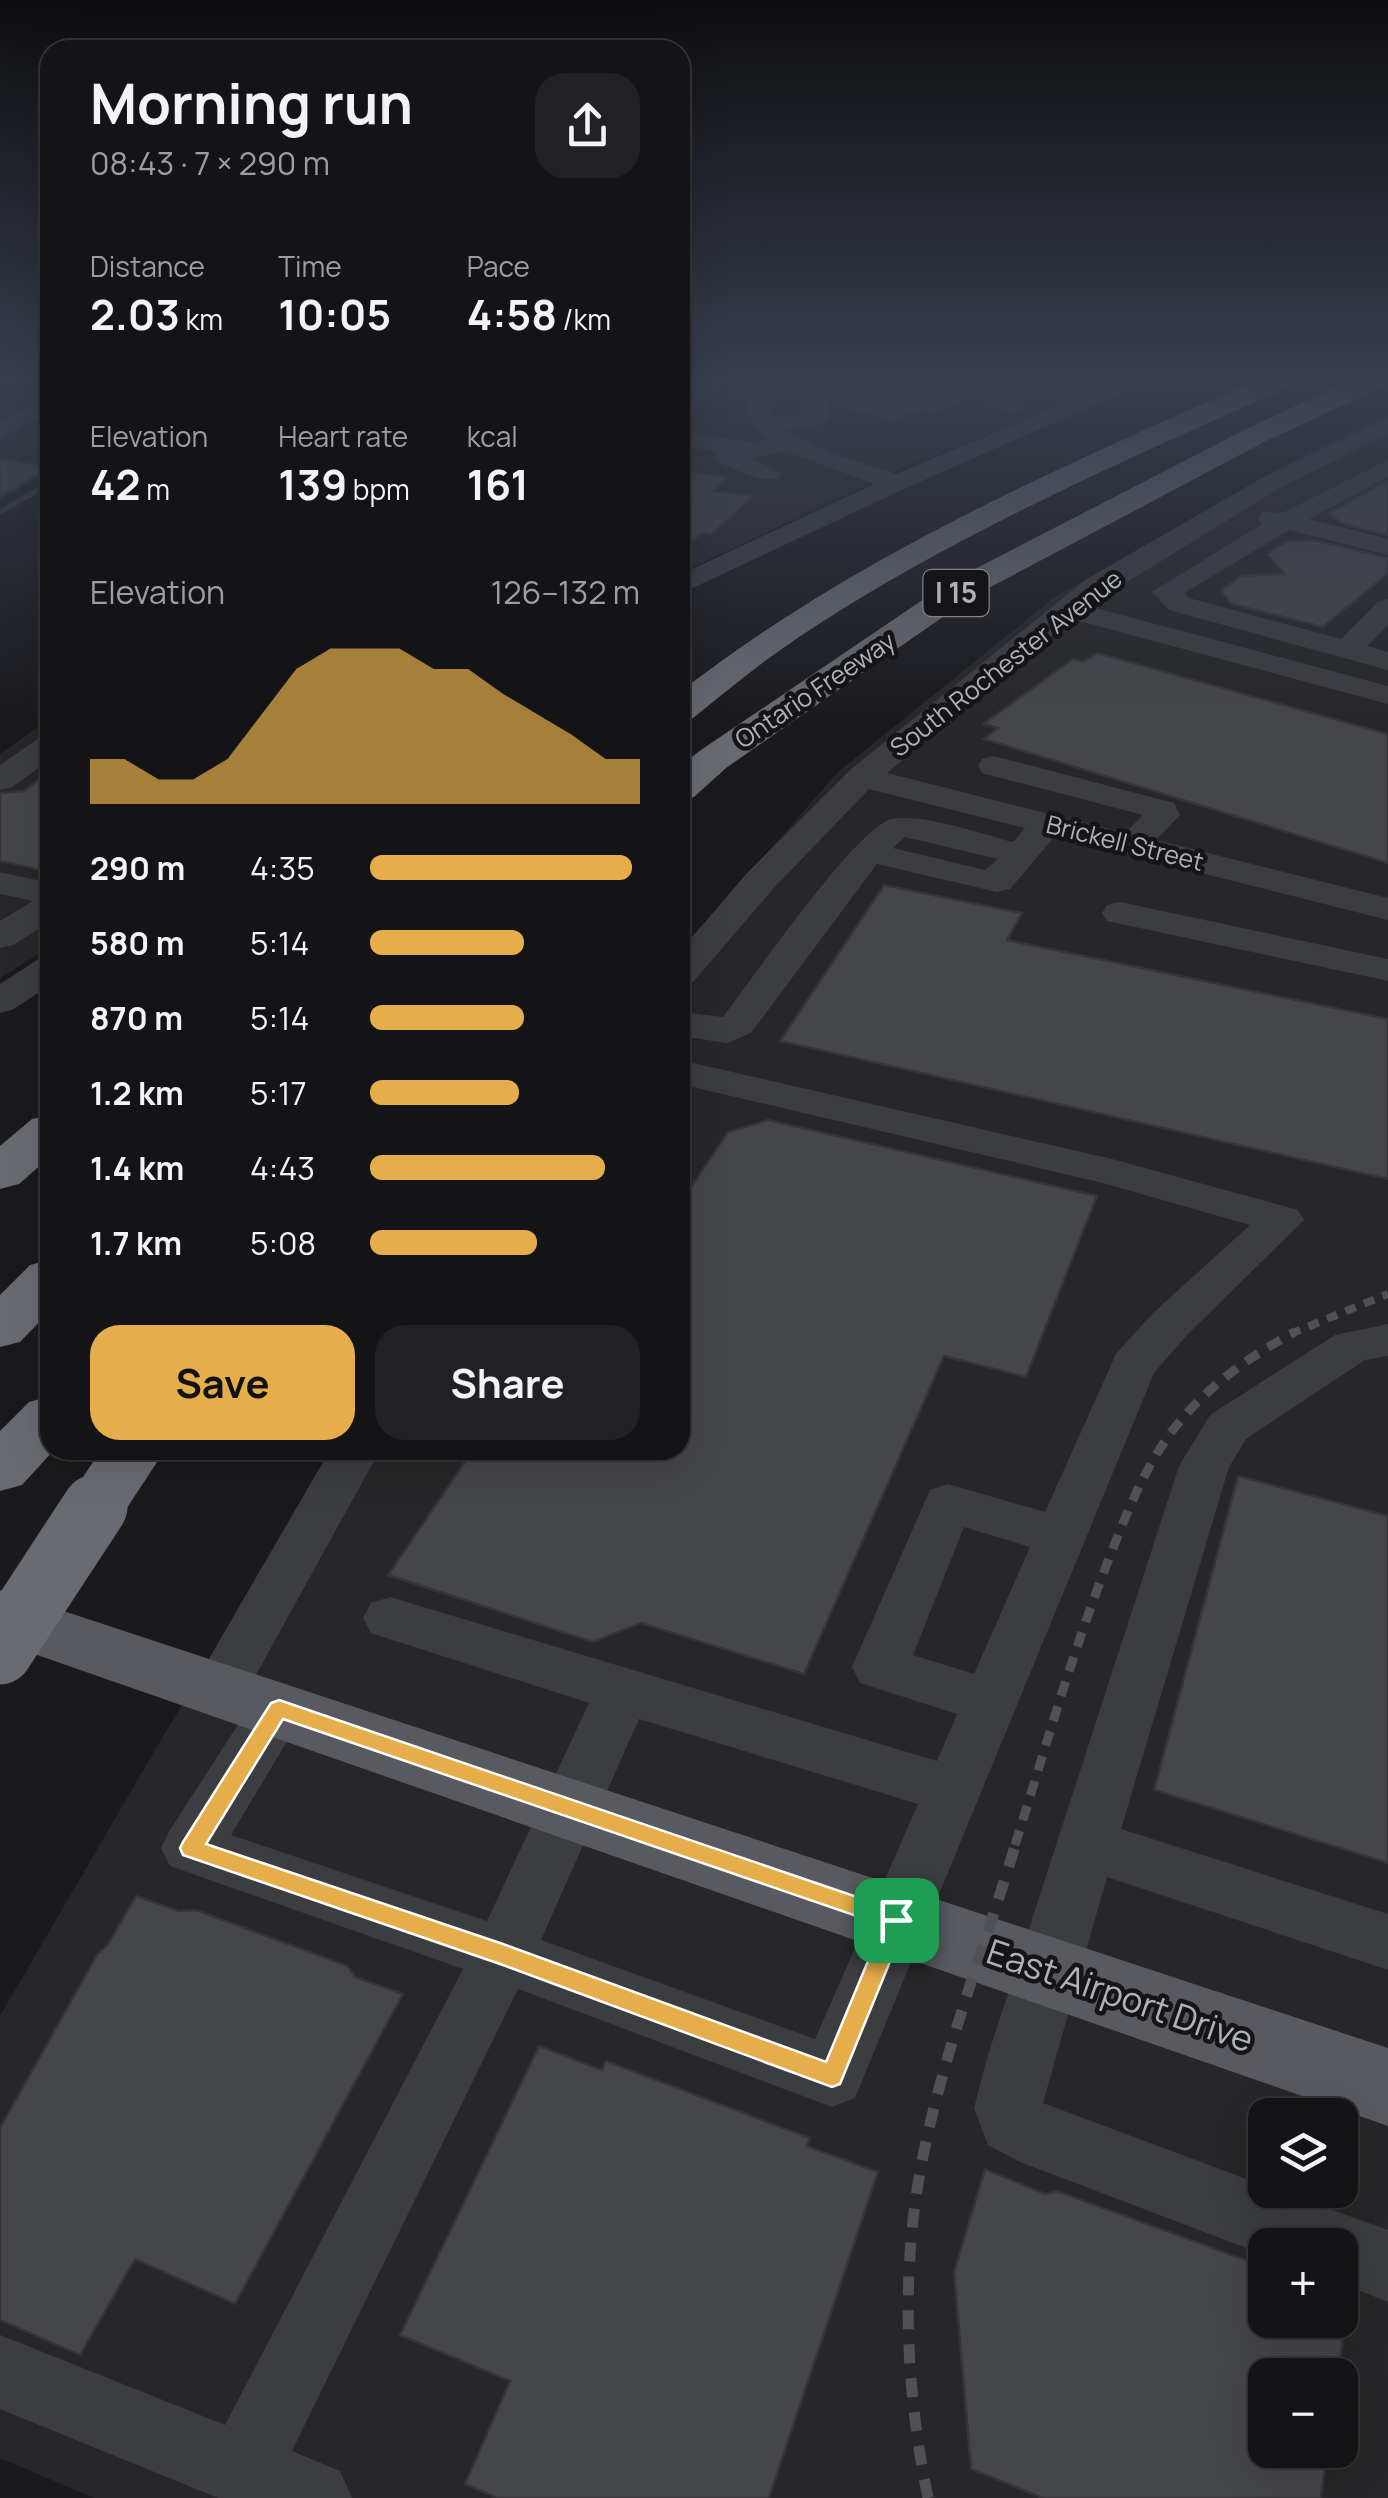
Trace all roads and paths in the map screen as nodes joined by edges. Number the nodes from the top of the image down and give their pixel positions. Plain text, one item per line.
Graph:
1 (874, 494) edge
2 (1032, 494) edge
3 (1144, 494) edge
4 (1254, 494) edge
5 (1338, 494) edge
6 (1230, 508) junction
7 (1284, 522) junction
8 (1388, 547) edge
9 (690, 558) edge
10 (726, 563) junction
11 (690, 581) edge
12 (1388, 608) edge
13 (1067, 609) junction
14 (792, 625) junction
15 (1346, 650) junction
16 (1388, 661) edge
17 (690, 682) edge
18 (1388, 695) edge
19 (690, 702) edge
20 (40, 752) edge
21 (994, 766) dead end
22 (862, 777) junction
23 (690, 779) edge
24 (0, 780) edge
25 (1046, 823) junction
26 (1132, 844) junction
27 (0, 883) edge
28 (40, 892) edge
29 (1388, 908) edge
30 (40, 912) edge
31 (1120, 913) dead end
32 (0, 937) edge
33 (690, 962) edge
34 (1388, 970) edge
35 (40, 975) edge
36 (0, 1001) edge
37 (690, 1026) edge
38 (690, 1087) edge
39 (40, 1127) edge
40 (40, 1139) edge
41 (0, 1155) edge
42 (0, 1173) edge
43 (40, 1288) edge
44 (0, 1328) edge
45 (1388, 1340) edge
46 (40, 1428) edge
47 (127, 1460) edge
48 (352, 1460) edge
49 (1, 1469) edge
50 (1060, 1536) junction
51 (0, 1616) edge
52 (390, 1618) dead end
53 (0, 1652) edge
54 (623, 1690) junction
55 (249, 1698) junction
56 (989, 1702) junction
57 (952, 1790) junction
58 (568, 1808) junction
59 (1088, 1845) junction
60 (896, 1920) junction
61 (1388, 1942) edge
62 (503, 1955) junction
63 (1047, 1972) junction
64 (1388, 2087) edge
65 (1285, 2228) edge
66 (1358, 2255) edge
67 (1388, 2266) edge
68 (0, 2372) edge
69 (243, 2470) junction
70 (313, 2498) edge

1 - 10 street
2 - 14 highway, I 15
3 - 23 highway, Ontario Freeway / I 15
4 - 6 street, South Rochester Avenue
5 - 7 street
6 - 7 street
6 - 13 street, South Rochester Avenue
7 - 8 street
7 - 15 street
9 - 10 street
10 - 11 street
12 - 15 street
13 - 18 street
13 - 22 street, South Rochester Avenue
14 - 17 highway
14 - 19 highway, I 15
15 - 16 street
20 - 24 street
21 - 26 street
22 - 25 street, Brickell Street
22 - 33 street, South Rochester Avenue
25 - 26 street, Brickell Street
25 - 37 street
26 - 29 street, Brickell Street
27 - 28 street
30 - 32 street
31 - 34 street
35 - 36 street
38 - 50 street
39 - 41 highway
40 - 42 highway
43 - 44 highway
45 - 59 street
46 - 49 highway
47 - 53 highway, bridge
48 - 55 street
50 - 56 street
50 - 56 street
51 - 55 main road, East Airport Drive
52 - 54 street
54 - 57 street
54 - 58 street
55 - 58 main road, East Airport Drive
55 - 62 street
56 - 57 street
57 - 60 street
58 - 60 main road, East Airport Drive
58 - 62 street
59 - 61 street
59 - 63 street
60 - 62 street
60 - 63 main road, East Airport Drive
62 - 69 street
63 - 64 main road, East Airport Drive
63 - 65 street
66 - 67 street
68 - 69 street
69 - 70 street

